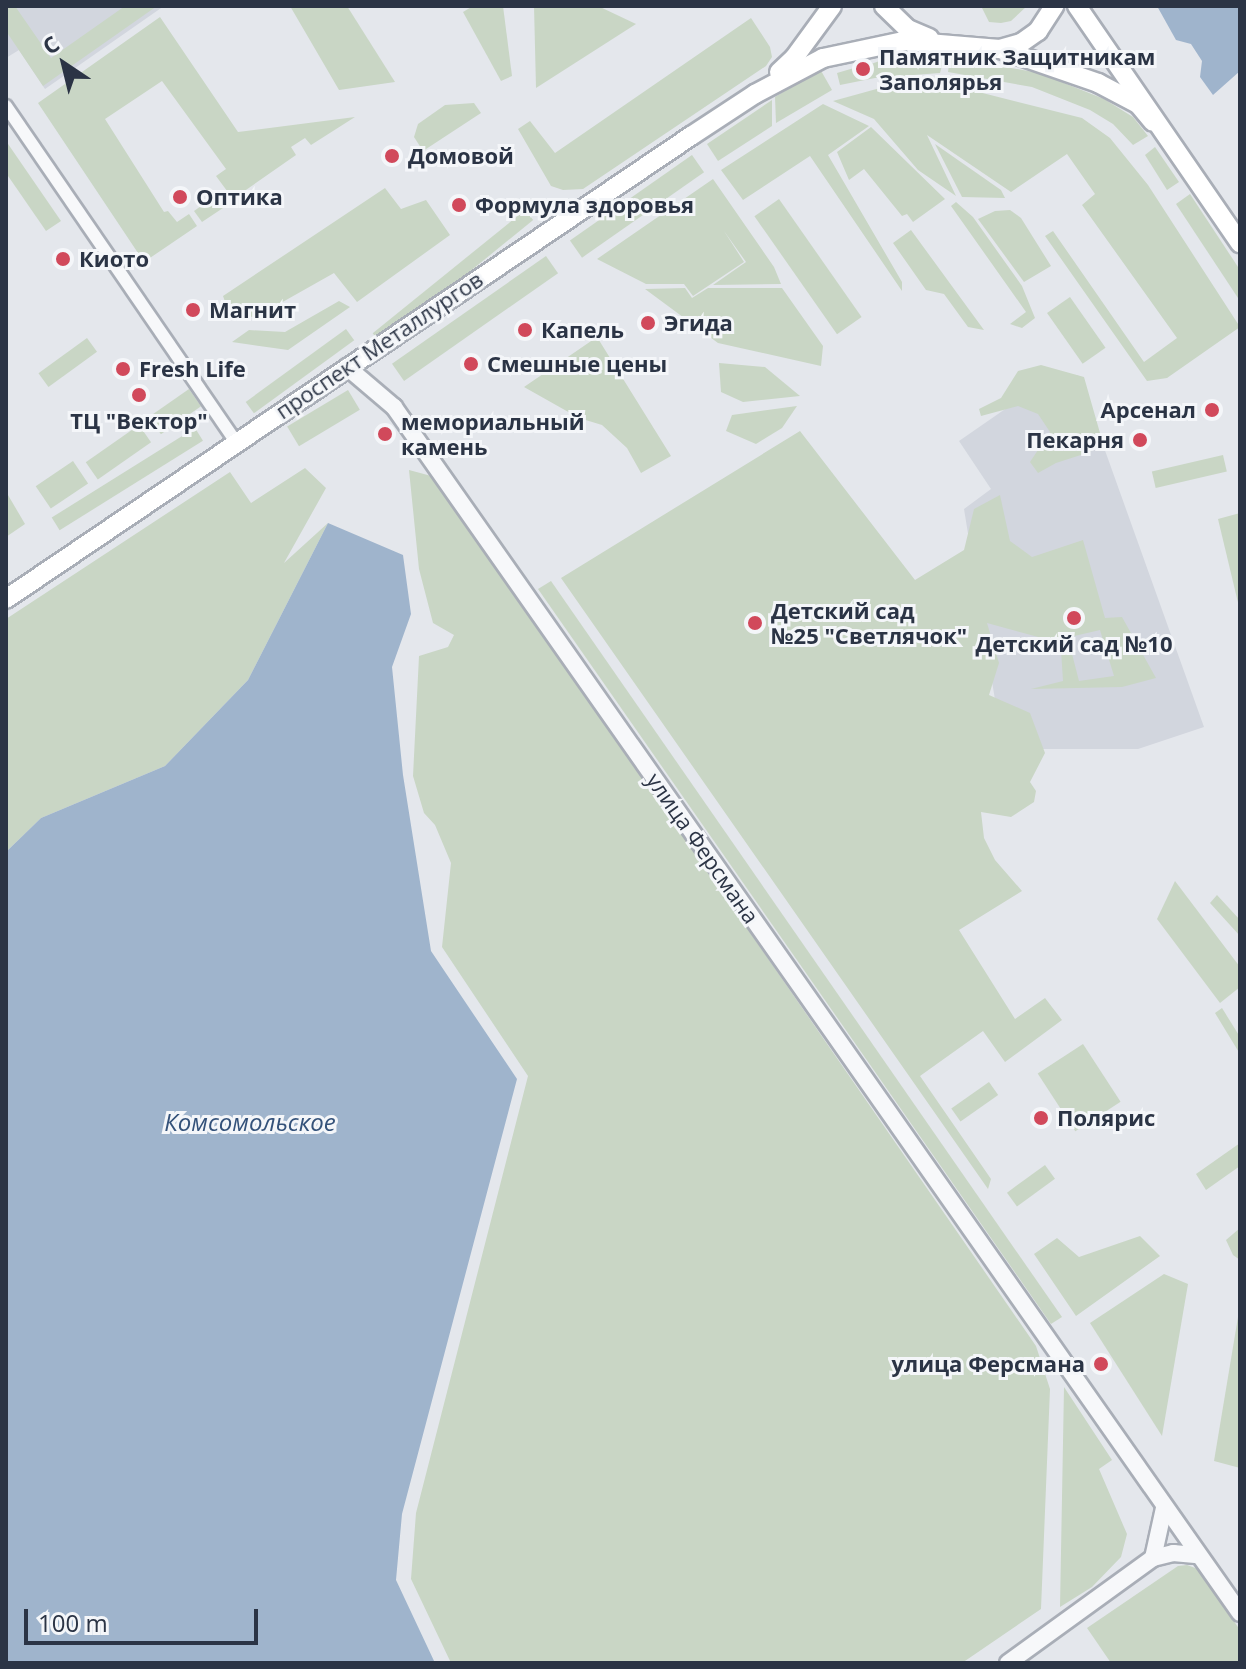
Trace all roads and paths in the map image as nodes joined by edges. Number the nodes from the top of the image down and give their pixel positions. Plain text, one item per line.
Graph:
1 (832, 6) edge
2 (884, 6) edge
3 (1054, 6) edge
4 (1077, 6) edge
5 (935, 41) junction
6 (1000, 49) junction
7 (755, 94) junction
8 (6, 106) edge
9 (1153, 122) junction
10 (1240, 243) edge
11 (347, 367) junction
12 (236, 442) junction
13 (6, 599) edge
14 (1164, 1508) junction
15 (1198, 1555) junction
16 (1153, 1558) junction
17 (1240, 1613) edge
18 (1008, 1663) edge

1 - 7 main road
2 - 5 main road
3 - 6 main road
4 - 9 main road
5 - 6 main road
5 - 7 main road
6 - 9 main road
7 - 11 main road, проспект Металлургов
8 - 12 street
9 - 10 main road
11 - 12 main road, проспект Металлургов
11 - 14 street, улица Ферсмана
12 - 13 main road, проспект Металлургов
14 - 15 street, улица Ферсмана
14 - 16 street
15 - 16 street
15 - 17 street, улица Ферсмана
16 - 18 street

